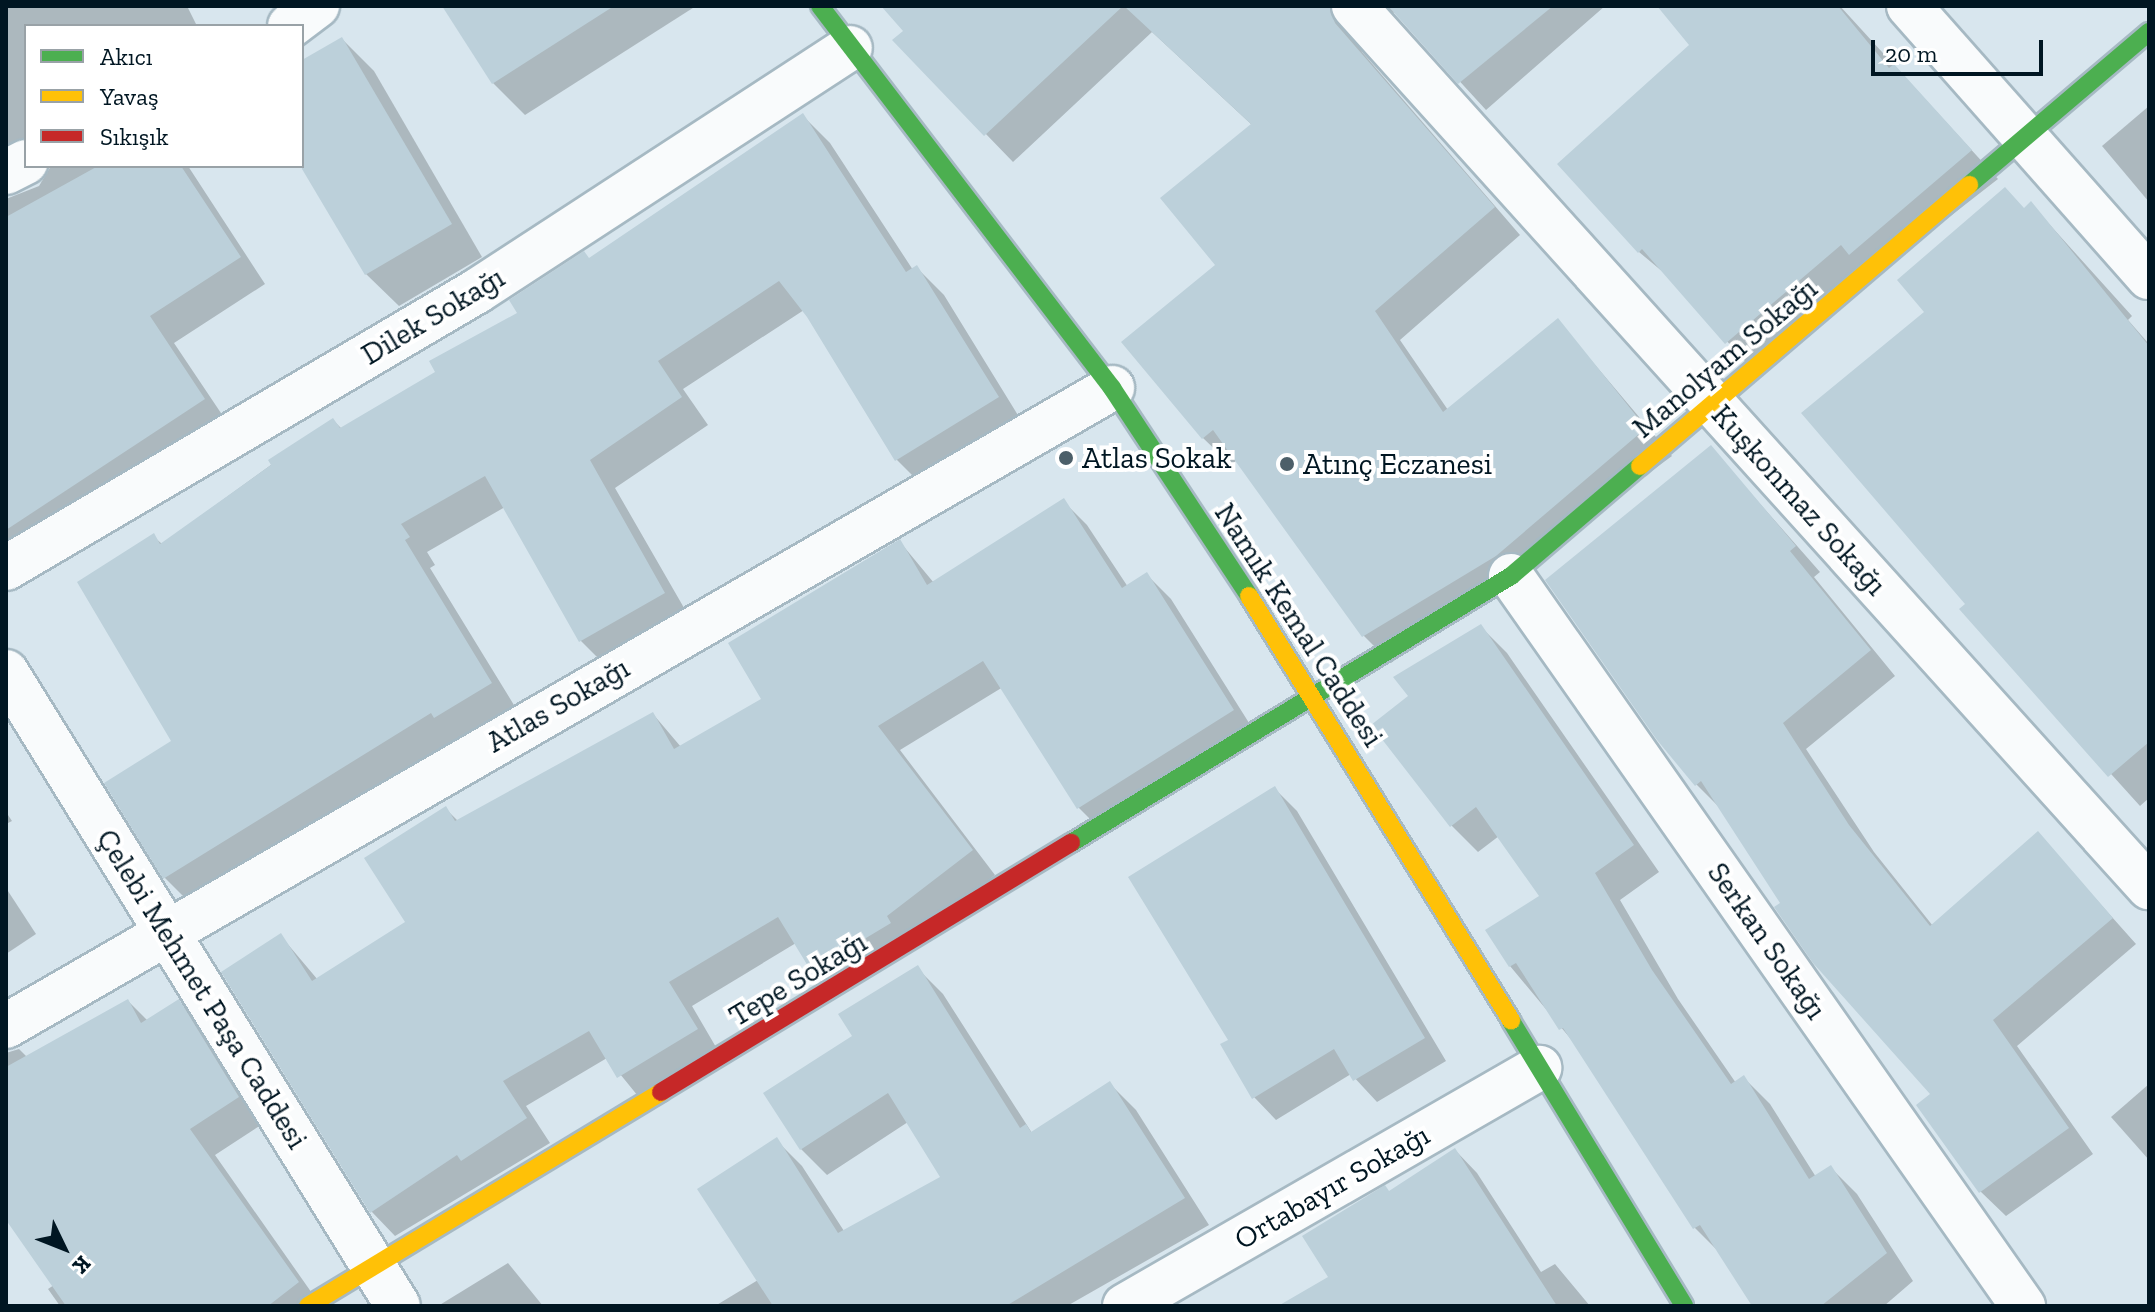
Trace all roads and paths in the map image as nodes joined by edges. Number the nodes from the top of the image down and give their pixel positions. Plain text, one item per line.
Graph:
1 (269, 6) edge
2 (317, 6) edge
3 (820, 6) edge
4 (1354, 6) edge
5 (1909, 6) edge
6 (281, 24) edge
7 (293, 24) edge
8 (2149, 32) edge
9 (850, 48) junction
10 (2026, 137) junction
11 (24, 163) edge
12 (6, 172) edge
13 (2149, 277) edge
14 (1112, 388) junction
15 (1713, 406) junction
16 (6, 568) edge
17 (1511, 576) junction
18 (6, 672) edge
19 (1316, 698) junction
20 (2149, 887) edge
21 (166, 930) junction
22 (6, 1026) edge
23 (1539, 1068) junction
24 (374, 1267) junction
25 (308, 1306) edge
26 (398, 1306) edge
27 (1125, 1306) edge
28 (1684, 1306) edge
29 (2023, 1306) edge

1 - 6 street
2 - 7 street
3 - 9 street, Namık Kemal Caddesi
4 - 15 street, Kuşkonmaz Sokağı
5 - 10 street
8 - 10 street, Manolyam Sokağı
9 - 14 street, Namık Kemal Caddesi
9 - 16 street, Dilek Sokağı
10 - 13 street
10 - 15 street, Manolyam Sokağı
11 - 12 street
14 - 19 street, Namık Kemal Caddesi
14 - 21 street, Atlas Sokağı
15 - 17 street, Manolyam Sokağı
15 - 20 street, Kuşkonmaz Sokağı
17 - 19 street, Manolyam Sokağı
17 - 29 street, Serkan Sokağı
18 - 21 street, Çelebi Mehmet Paşa Caddesi
19 - 23 street, Namık Kemal Caddesi
19 - 24 street, Tepe Sokağı
21 - 22 street, Atlas Sokağı
21 - 24 street, Çelebi Mehmet Paşa Caddesi
23 - 27 street, Ortabayır Sokağı
23 - 28 street, Namık Kemal Caddesi
24 - 25 street, Tepe Sokağı
24 - 26 street, Çelebi Mehmet Paşa Caddesi

